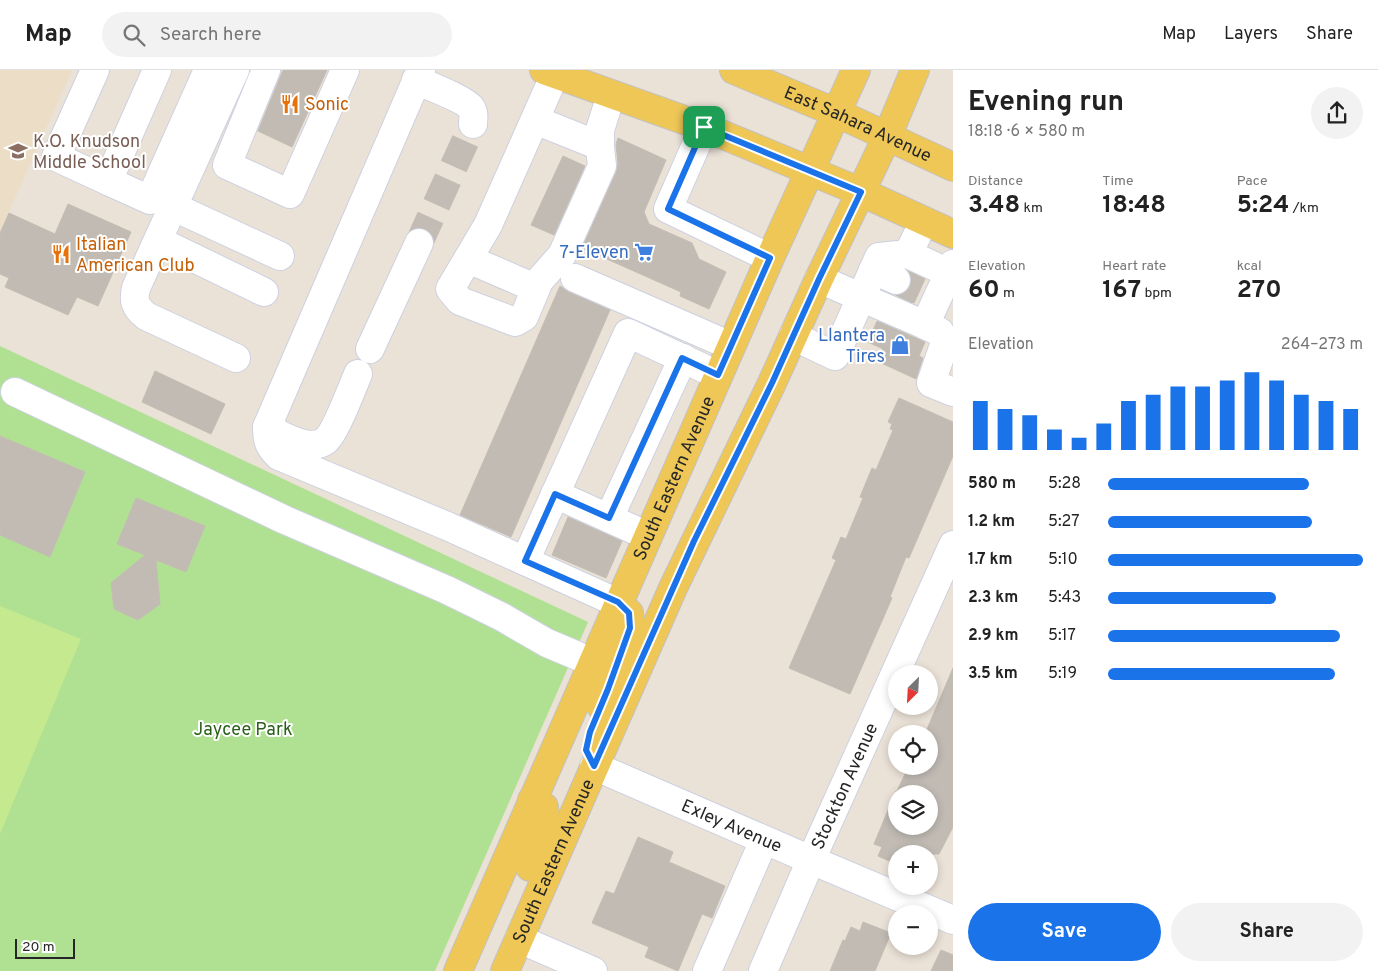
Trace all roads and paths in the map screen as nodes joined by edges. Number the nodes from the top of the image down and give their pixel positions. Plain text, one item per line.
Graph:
1 (95, 70) edge
2 (157, 70) edge
3 (208, 70) edge
4 (235, 70) edge
5 (266, 70) edge
6 (345, 70) edge
7 (856, 70) edge
8 (915, 70) edge
9 (738, 71) edge
10 (549, 72) edge
11 (418, 75) edge
12 (611, 94) junction
13 (837, 113) junction
14 (535, 120) junction
15 (473, 124) dead end
16 (704, 127) junction
17 (887, 137) junction
18 (600, 146) junction
19 (953, 167) edge
20 (809, 170) junction
21 (108, 181) junction
22 (861, 192) junction
23 (162, 204) junction
24 (924, 221) junction
25 (953, 234) edge
26 (159, 241) junction
27 (418, 243) tunnel mouth
28 (908, 254) junction
29 (280, 256) dead end
30 (770, 258) junction
31 (468, 259) junction
32 (951, 268) edge
33 (575, 278) dead end
34 (819, 279) junction
35 (526, 284) dead end
36 (906, 285) junction
37 (264, 292) dead end
38 (861, 298) junction
39 (925, 325) junction
40 (793, 336) junction
41 (731, 346) junction
42 (370, 349) dead end
43 (236, 358) dead end
44 (682, 358) junction
45 (358, 374) dead end
46 (718, 375) junction
47 (15, 392) dead end
48 (953, 392) edge
49 (267, 428) junction
50 (555, 494) junction
51 (609, 518) junction
52 (648, 536) junction
53 (953, 545) edge
54 (525, 561) junction
55 (618, 602) junction
56 (592, 662) junction
57 (594, 766) junction
58 (532, 800) junction
59 (764, 840) junction
60 (811, 860) junction
61 (953, 920) edge
62 (519, 939) junction
63 (458, 971) edge
64 (505, 971) edge
65 (593, 971) edge
66 (707, 971) edge
67 (763, 971) edge

1 - 21 street
2 - 21 street
3 - 23 street
4 - 23 street
5 - 6 street
7 - 13 main road, South Eastern Avenue
8 - 17 main road, South Eastern Avenue
9 - 13 main road, East Sahara Avenue
10 - 12 main road
10 - 14 street
11 - 15 street
11 - 49 street
12 - 16 main road
12 - 18 street
13 - 17 main road, East Sahara Avenue
13 - 20 main road, South Eastern Avenue
14 - 18 street
14 - 31 street
16 - 20 main road
16 - 30 street
17 - 19 main road, East Sahara Avenue
17 - 22 main road, South Eastern Avenue
18 - 31 street
20 - 22 main road
20 - 30 main road, South Eastern Avenue
21 - 23 street
22 - 24 main road
22 - 34 main road, South Eastern Avenue
23 - 26 street
23 - 29 street
24 - 25 main road
24 - 28 street
26 - 37 street
26 - 43 street
27 - 42 street
28 - 32 street
28 - 36 street
30 - 41 main road, South Eastern Avenue
31 - 35 street
32 - 36 street
33 - 41 street
34 - 38 street
34 - 40 main road, South Eastern Avenue
36 - 38 street
36 - 39 street
38 - 39 street
38 - 40 street
39 - 48 street
40 - 57 main road, South Eastern Avenue
41 - 46 main road, South Eastern Avenue
44 - 46 street
44 - 50 street
44 - 51 street
45 - 49 street
46 - 52 main road, South Eastern Avenue
47 - 56 street
49 - 54 street
50 - 51 street
50 - 54 street
51 - 52 street
52 - 55 main road, South Eastern Avenue
53 - 60 street, Stockton Avenue
54 - 55 street
55 - 56 main road, South Eastern Avenue
55 - 57 main road
56 - 58 main road, South Eastern Avenue
57 - 59 street, Exley Avenue
57 - 62 main road, South Eastern Avenue
58 - 62 main road
58 - 63 main road, South Eastern Avenue
59 - 60 street, Exley Avenue
59 - 66 street
60 - 61 street, Exley Avenue
60 - 67 street, Stockton Avenue
62 - 64 main road, South Eastern Avenue
62 - 65 street

